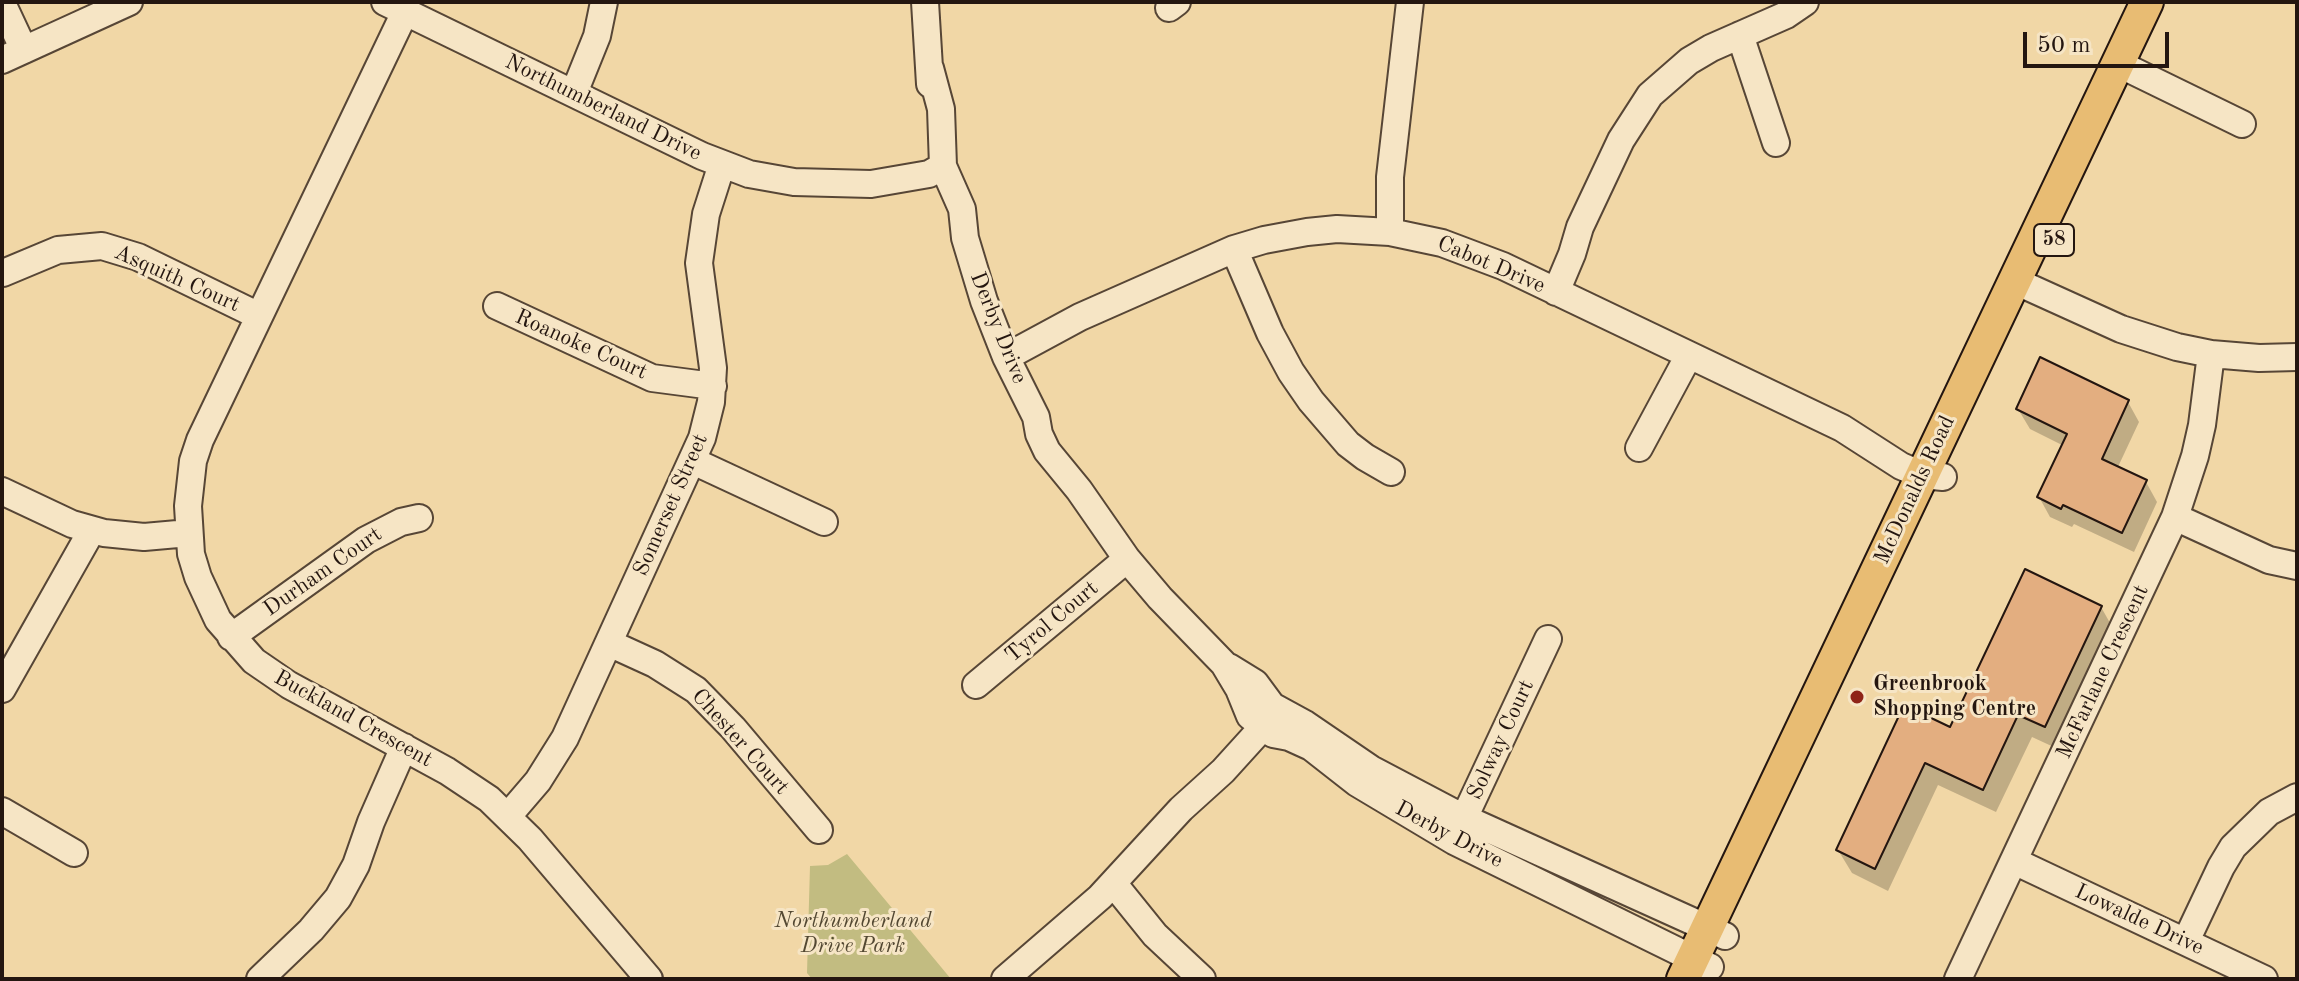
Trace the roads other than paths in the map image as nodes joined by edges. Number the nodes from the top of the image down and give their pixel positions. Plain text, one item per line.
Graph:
1 (129, 2) edge
2 (604, 2) edge
3 (925, 2) edge
4 (1410, 2) edge
5 (1805, 2) edge
6 (2147, 2) edge
7 (2163, 2) edge
8 (2, 3) edge
9 (395, 7) edge
10 (1740, 35) junction
11 (13, 55) edge
12 (2125, 67) junction
13 (574, 93) junction
14 (2242, 124) dead end
15 (1776, 143) dead end
16 (722, 164) junction
17 (933, 168) junction
18 (1384, 231) junction
19 (1234, 249) junction
20 (3, 273) edge
21 (2023, 285) junction
22 (1550, 289) junction
23 (497, 306) dead end
24 (259, 316) junction
25 (1004, 351) junction
26 (2211, 354) junction
27 (1689, 355) junction
28 (2297, 357) edge
29 (713, 386) junction
30 (1639, 448) dead end
31 (693, 461) junction
32 (1931, 471) junction
33 (1391, 472) dead end
34 (2, 491) edge
35 (2175, 517) junction
36 (419, 518) dead end
37 (824, 522) dead end
38 (92, 530) junction
39 (189, 533) junction
40 (1127, 559) junction
41 (2297, 566) edge
42 (231, 637) junction
43 (1548, 639) dead end
44 (609, 643) junction
45 (976, 685) dead end
46 (2, 689) edge
47 (1263, 718) junction
48 (404, 747) junction
49 (2297, 797) edge
50 (2, 811) edge
51 (508, 816) junction
52 (1459, 829) junction
53 (819, 830) dead end
54 (74, 853) dead end
55 (2014, 861) junction
56 (1106, 890) junction
57 (1716, 932) junction
58 (2186, 941) junction
59 (1698, 971) edge
60 (638, 975) edge
61 (260, 979) edge
62 (1005, 979) edge
63 (1202, 979) edge
64 (1958, 979) edge
65 (2264, 979) edge

1 - 11 street
2 - 13 street
3 - 17 street, Derby Drive
4 - 18 street
5 - 10 street
6 - 12 main road, McDonalds Road / 58
7 - 12 main road, McDonalds Road / 58
8 - 11 street
9 - 13 street, Northumberland Drive
9 - 24 street, Buckland Crescent
10 - 15 street
10 - 22 street
12 - 14 street
12 - 21 main road, McDonalds Road / 58
13 - 16 street, Northumberland Drive
16 - 17 street, Northumberland Drive
16 - 29 street, Somerset Street
17 - 25 street, Derby Drive
18 - 19 street, Cabot Drive
18 - 22 street, Cabot Drive
19 - 25 street, Cabot Drive
19 - 33 street
20 - 24 street, Asquith Court
21 - 26 street
21 - 32 main road, McDonalds Road / 58
22 - 27 street, Cabot Drive
23 - 29 street, Roanoke Court
24 - 39 street, Buckland Crescent
25 - 40 street, Derby Drive
26 - 28 street
26 - 35 street, McFarlane Crescent
27 - 30 street
27 - 32 street, Cabot Drive
29 - 31 street, Somerset Street
31 - 37 street
31 - 44 street, Somerset Street
32 - 57 main road, McDonalds Road / 58
34 - 38 street
35 - 41 street
35 - 55 street, McFarlane Crescent
36 - 42 street, Durham Court
38 - 39 street
38 - 46 street
39 - 42 street, Buckland Crescent
40 - 45 street, Tyrol Court
40 - 47 street, Derby Drive
42 - 48 street, Buckland Crescent
43 - 52 street, Solway Court
44 - 51 street, Somerset Street
44 - 53 street, Chester Court
47 - 52 street, Derby Drive
47 - 56 street
48 - 51 street, Buckland Crescent
48 - 61 street
49 - 58 street
50 - 54 street
51 - 60 street, Buckland Crescent
52 - 57 street, Derby Drive
52 - 59 street, Derby Drive
55 - 58 street, Lowalde Drive
55 - 64 street, McFarlane Crescent
56 - 62 street
56 - 63 street
57 - 59 main road, McDonalds Road / 58
58 - 65 street, Lowalde Drive

